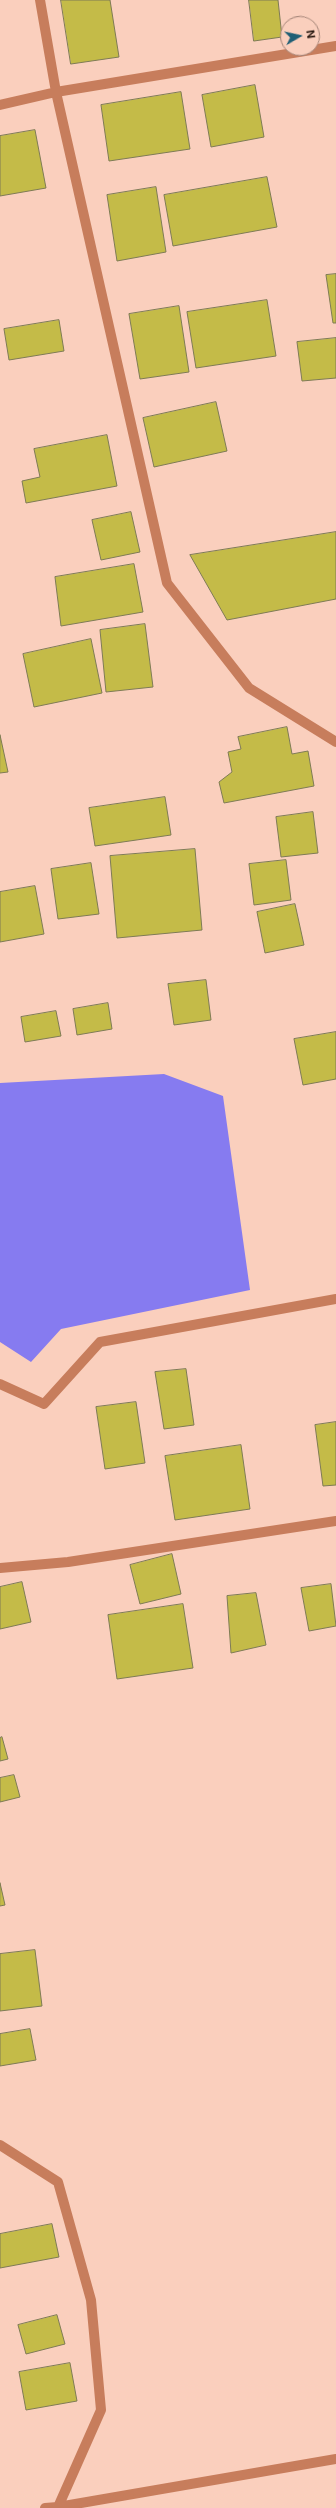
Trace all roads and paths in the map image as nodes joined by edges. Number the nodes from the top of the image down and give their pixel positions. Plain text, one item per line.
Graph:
1 (40, 0) edge
2 (336, 46) edge
3 (56, 92) junction
4 (0, 106) edge
5 (336, 742) edge
6 (336, 1299) edge
7 (0, 1384) edge
8 (336, 1521) edge
9 (0, 1568) edge
10 (0, 2145) edge
11 (336, 2459) edge
12 (58, 2507) junction
13 (45, 2508) edge

1 - 3 street
2 - 3 street
3 - 4 street
3 - 5 street
6 - 7 street
8 - 9 street
10 - 12 street
11 - 12 street
12 - 13 street

